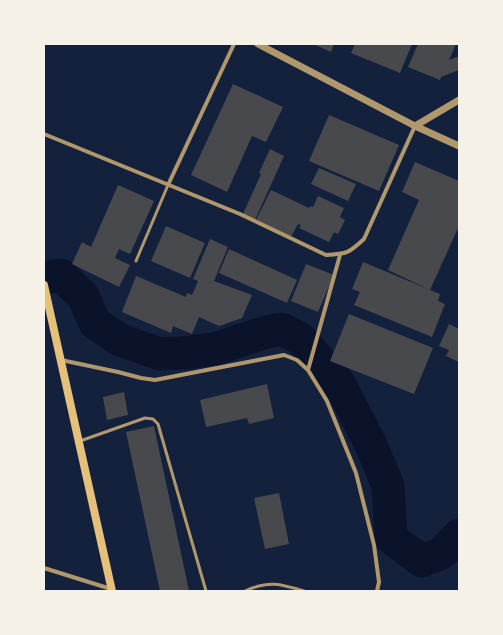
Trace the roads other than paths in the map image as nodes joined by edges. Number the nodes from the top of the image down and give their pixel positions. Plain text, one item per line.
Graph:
1 (234, 44) edge
2 (258, 44) edge
3 (459, 100) edge
4 (416, 126) junction
5 (44, 134) edge
6 (459, 146) edge
7 (168, 185) junction
8 (340, 254) junction
9 (136, 261) dead end
10 (44, 285) edge
11 (60, 360) junction
12 (308, 370) junction
13 (78, 442) junction
14 (44, 568) edge
15 (111, 590) edge
16 (206, 591) edge
17 (245, 591) edge
18 (304, 591) edge
19 (377, 591) edge

1 - 7 street
2 - 4 street
3 - 4 street
4 - 6 street
4 - 8 street
5 - 7 street
7 - 8 street
7 - 9 lane
8 - 12 street
10 - 11 main road
11 - 12 street
11 - 13 main road
12 - 19 street
13 - 15 main road
13 - 16 lane
14 - 15 street
17 - 18 lane

